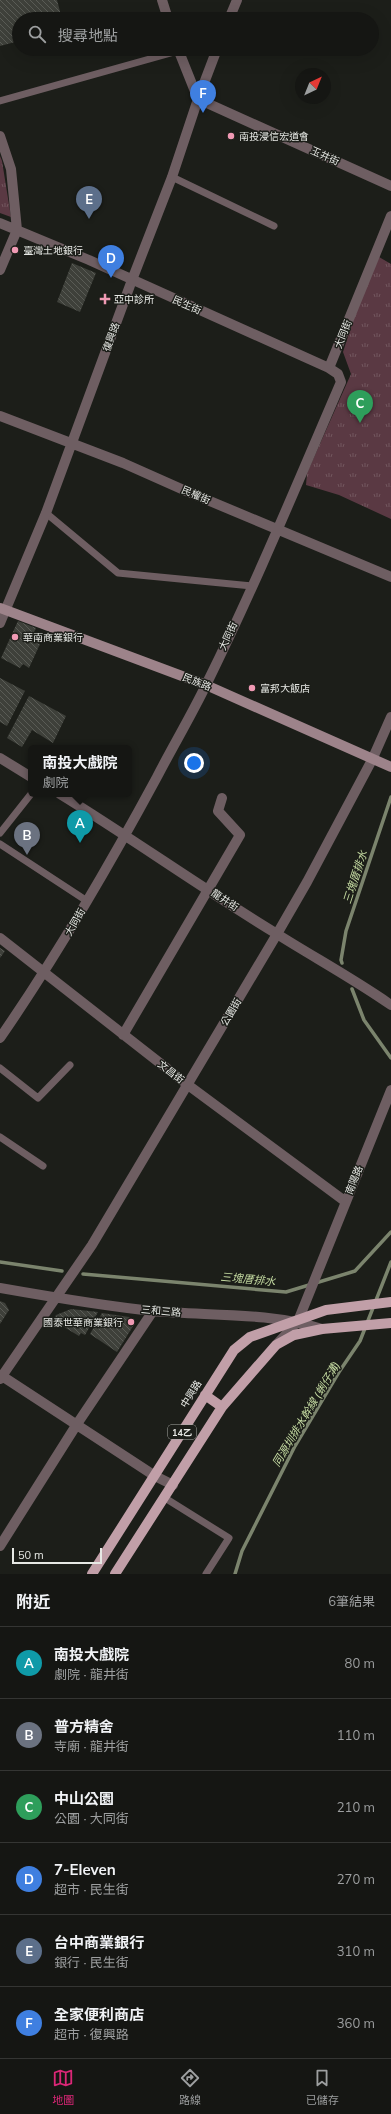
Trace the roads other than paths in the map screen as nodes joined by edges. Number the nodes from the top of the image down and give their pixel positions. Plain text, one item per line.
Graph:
1 (162, 0) edge
2 (236, 0) edge
3 (166, 12) edge
4 (232, 12) edge
5 (157, 56) edge
6 (180, 56) edge
7 (214, 56) edge
8 (198, 99) junction
9 (0, 101) edge
10 (0, 136) edge
11 (172, 177) junction
12 (391, 186) edge
13 (391, 216) edge
14 (0, 223) edge
15 (274, 226) dead end
16 (17, 230) junction
17 (0, 270) edge
18 (132, 280) junction
19 (329, 368) junction
20 (0, 416) edge
21 (71, 444) junction
22 (46, 513) junction
23 (278, 529) junction
24 (391, 576) edge
25 (252, 586) junction
26 (3, 609) edge
27 (0, 623) edge
28 (206, 685) junction
29 (391, 717) edge
30 (0, 758) edge
31 (372, 760) junction
32 (391, 766) edge
33 (28, 775) edge
34 (29, 797) edge
35 (65, 797) edge
36 (222, 798) dead end
37 (0, 833) edge
38 (126, 834) junction
39 (0, 844) edge
40 (208, 890) junction
41 (87, 901) junction
42 (277, 934) junction
43 (0, 938) edge
44 (44, 974) junction
45 (391, 1005) edge
46 (122, 1035) junction
47 (0, 1038) edge
48 (70, 1066) dead end
49 (0, 1068) edge
50 (188, 1084) junction
51 (391, 1090) edge
52 (0, 1137) edge
53 (43, 1166) dead end
54 (346, 1202) junction
55 (0, 1288) edge
56 (55, 1298) junction
57 (386, 1303) edge
58 (153, 1311) junction
59 (298, 1321) junction
60 (391, 1323) edge
61 (322, 1329) junction
62 (276, 1345) junction
63 (1, 1377) edge
64 (204, 1395) junction
65 (222, 1407) junction
66 (77, 1424) junction
67 (155, 1476) junction
68 (173, 1485) junction
69 (165, 1498) junction
70 (0, 1546) edge
71 (92, 1574) edge
72 (115, 1574) edge
73 (206, 1574) edge

1 - 3 street
2 - 4 street
5 - 9 lane
6 - 8 street
7 - 8 street, 復興路
8 - 11 street, 復興路
8 - 12 street, 玉井街
10 - 16 street
11 - 15 lane
11 - 18 street, 復興路
13 - 19 street, 大同街
14 - 16 street, 民生街
16 - 17 street
16 - 18 street, 民生街
18 - 19 street, 民生街
18 - 21 street, 復興路
19 - 23 street, 大同街
20 - 21 street, 民權街
21 - 22 street, 復興路
21 - 23 street, 民權街
22 - 25 lane
22 - 26 street, 復興路
23 - 24 street, 民權街
23 - 25 street, 大同街
25 - 28 street, 大同街
26 - 27 street, 復興路
26 - 28 main road, 民族路
28 - 31 main road, 民族路
28 - 38 street, 大同街
29 - 31 street, 公園街
30 - 33 street
31 - 32 main road, 民族路
31 - 42 street, 公園街
34 - 37 lane
35 - 38 street, 龍井街
36 - 40 street
38 - 40 street, 龍井街
38 - 41 street, 大同街
39 - 41 lane
40 - 42 street, 龍井街
40 - 46 street
41 - 44 street, 大同街
42 - 45 street, 龍井街
42 - 50 street, 公園街
43 - 44 street, 文昌街
44 - 46 street, 文昌街
44 - 47 street, 大同街
46 - 50 street, 文昌街
48 - 49 lane
50 - 54 street, 文昌街
50 - 56 street, 公園街
51 - 54 street, 南陽路
52 - 53 lane
54 - 59 street, 南陽路
55 - 56 street, 三和三路
56 - 58 street, 三和三路
56 - 63 street, 公園街
57 - 59 main road, 中興路 / 14乙
58 - 59 street, 三和三路
58 - 66 street
59 - 61 street, 三和三路
59 - 62 street
59 - 64 main road, 中興路 / 14乙
60 - 61 main road, 14乙
61 - 62 main road, 14乙
62 - 65 main road, 14乙
63 - 66 street
64 - 65 main road
64 - 67 main road, 中興路 / 14乙
65 - 68 main road, 14乙
66 - 67 street
66 - 70 street
67 - 68 street
67 - 71 main road, 中興路 / 14乙
68 - 69 main road, 14乙
69 - 72 main road, 14乙
69 - 73 lane

